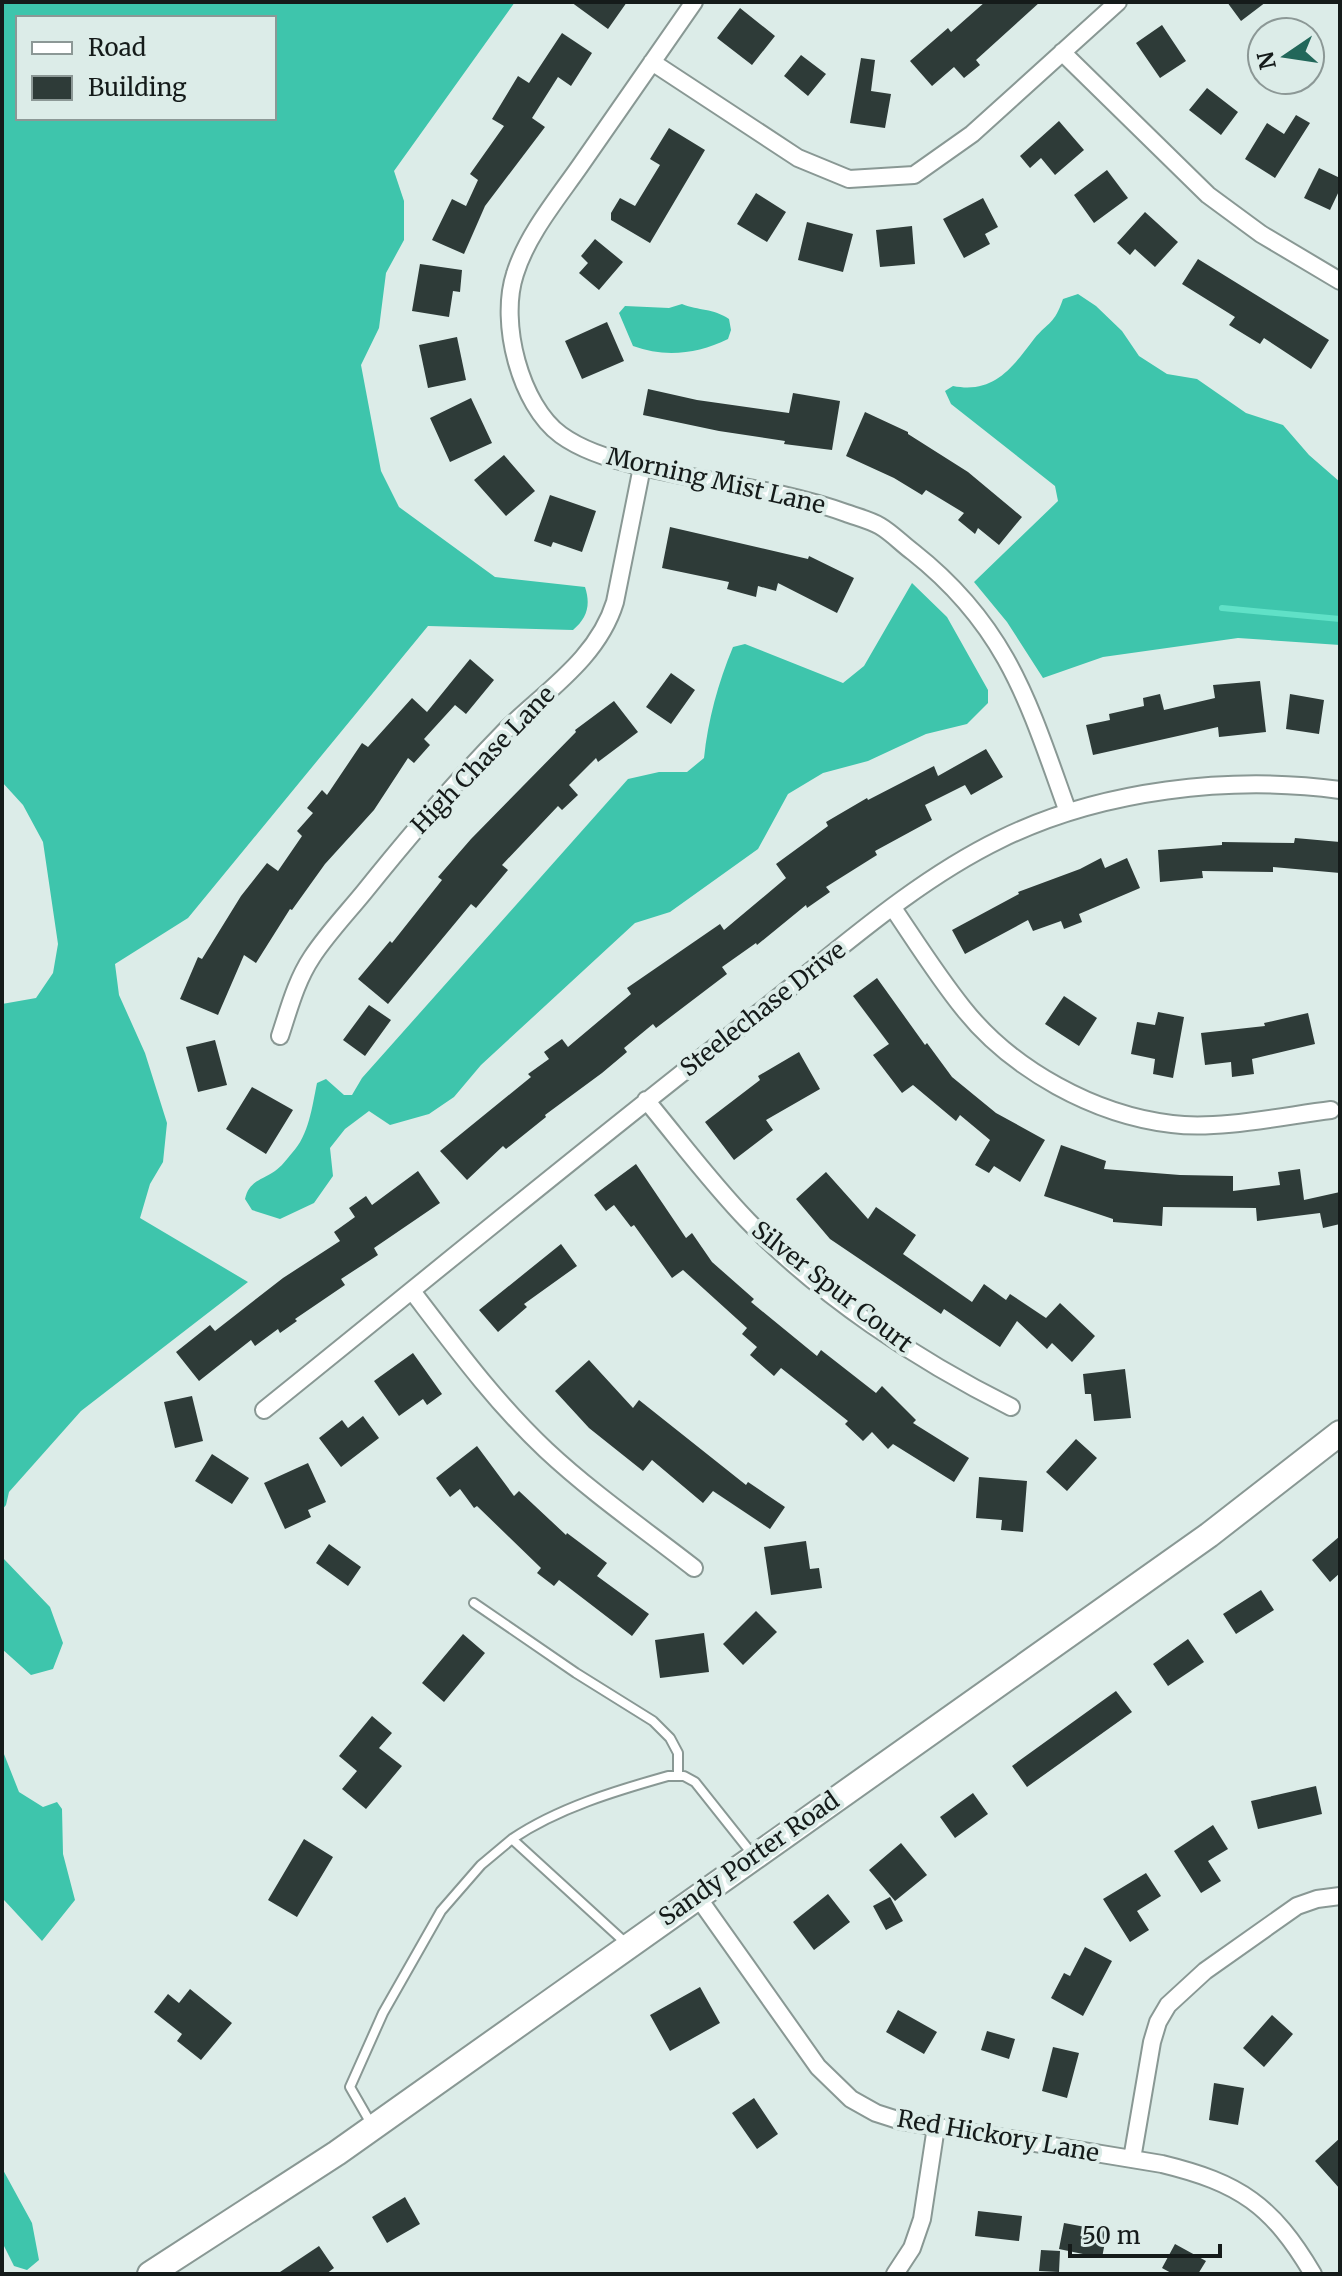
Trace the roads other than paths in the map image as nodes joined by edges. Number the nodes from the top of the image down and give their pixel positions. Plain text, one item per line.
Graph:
1 (694, 2) edge
2 (1118, 2) edge
3 (1062, 52) junction
4 (652, 62) junction
5 (1340, 281) edge
6 (642, 467) junction
7 (1340, 790) edge
8 (1068, 812) junction
9 (893, 908) junction
10 (280, 1036) dead end
11 (646, 1100) junction
12 (1331, 1110) dead end
13 (412, 1291) junction
14 (1011, 1407) dead end
15 (264, 1410) dead end
16 (1340, 1433) edge
17 (694, 1568) dead end
18 (474, 1603) dead end
19 (678, 1776) junction
20 (512, 1839) junction
21 (754, 1856) junction
22 (697, 1896) junction
23 (1340, 1896) edge
24 (628, 1945) junction
25 (373, 2127) junction
26 (936, 2127) junction
27 (1132, 2159) junction
28 (150, 2274) edge
29 (895, 2274) edge
30 (1313, 2274) edge

1 - 4 street, Morning Mist Lane
2 - 3 street
3 - 4 street
3 - 5 street
4 - 6 street, Morning Mist Lane
6 - 8 street, Morning Mist Lane
6 - 10 street, High Chase Lane
7 - 8 street, Steelechase Drive
8 - 9 street, Steelechase Drive
9 - 11 street, Steelechase Drive
9 - 12 street
11 - 13 street, Steelechase Drive
11 - 14 street, Silver Spur Court
13 - 15 street, Steelechase Drive
13 - 17 street
16 - 21 street, Sandy Porter Road
18 - 19 lane
19 - 20 lane
19 - 21 lane
20 - 24 lane
20 - 25 lane
21 - 22 street, Sandy Porter Road
22 - 24 street, Sandy Porter Road
22 - 26 street, Red Hickory Lane
23 - 27 street
24 - 25 street, Sandy Porter Road
25 - 28 street, Sandy Porter Road
26 - 27 street, Red Hickory Lane
26 - 29 street
27 - 30 street, Red Hickory Lane

